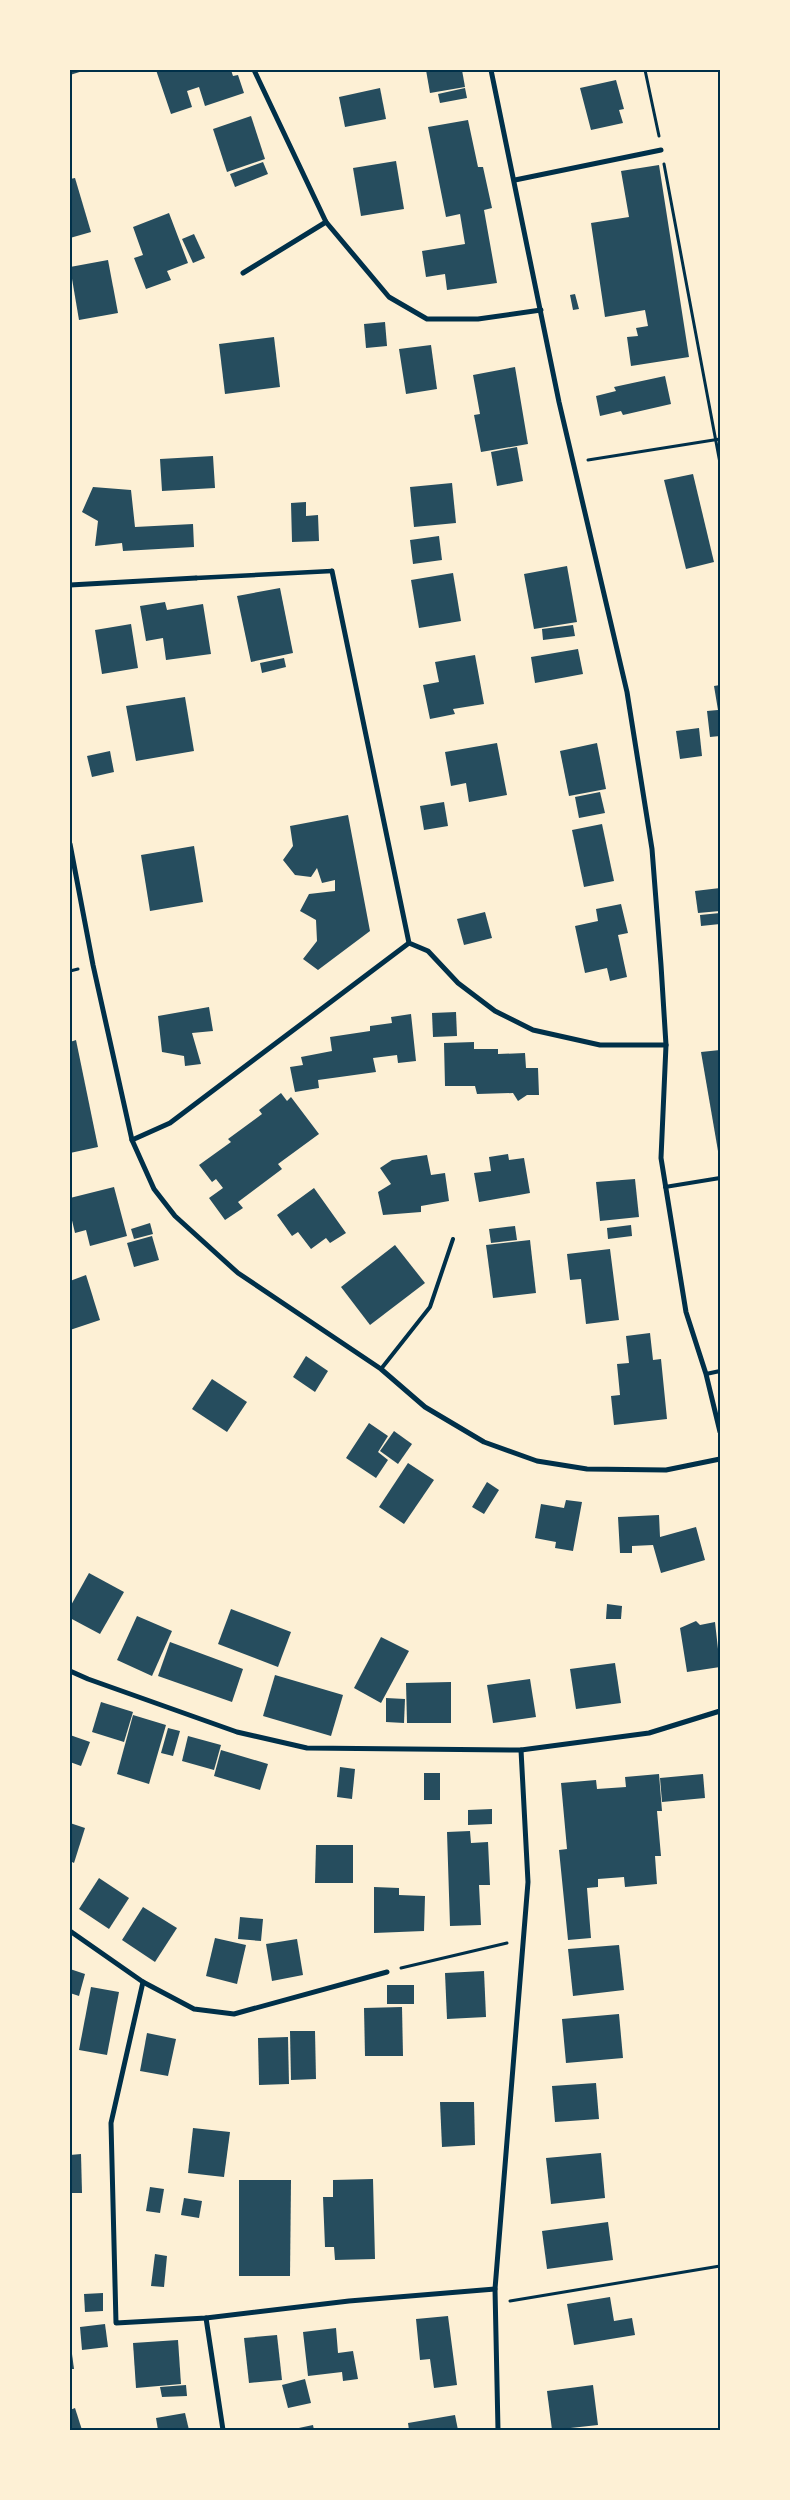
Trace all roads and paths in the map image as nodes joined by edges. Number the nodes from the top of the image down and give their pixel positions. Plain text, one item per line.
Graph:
1 (254, 70) edge
2 (491, 70) edge
3 (645, 70) edge
4 (661, 150) junction
5 (515, 180) junction
6 (326, 222) junction
7 (243, 273) dead end
8 (541, 310) junction
9 (714, 439) junction
10 (720, 439) edge
11 (572, 463) junction
12 (720, 463) edge
13 (332, 571) joint
14 (196, 578) joint
15 (70, 585) edge
16 (70, 844) edge
17 (409, 943) junction
18 (666, 1045) junction
19 (132, 1140) junction
20 (720, 1178) edge
21 (665, 1186) junction
22 (453, 1238) dead end
23 (381, 1369) junction
24 (720, 1371) edge
25 (706, 1374) junction
26 (720, 1432) edge
27 (720, 1459) edge
28 (70, 1671) edge
29 (720, 1710) edge
30 (521, 1750) junction
31 (70, 1930) edge
32 (525, 1939) junction
33 (387, 1972) joint
34 (143, 1982) junction
35 (720, 2266) edge
36 (495, 2289) junction
37 (495, 2303) junction
38 (206, 2318) junction
39 (223, 2430) edge
40 (498, 2430) edge

1 - 6 street
2 - 5 street
3 - 4 path
4 - 5 street
4 - 9 path
5 - 8 street
6 - 7 street
6 - 8 street
8 - 11 street
9 - 10 path
9 - 11 path
9 - 12 path
11 - 18 street
13 - 14 street
13 - 17 street
14 - 15 street
16 - 19 street
17 - 18 street
17 - 19 street
18 - 21 street
19 - 23 street
20 - 21 lane
21 - 25 street
22 - 23 lane
23 - 27 street
24 - 25 lane
25 - 26 street
28 - 30 street
29 - 30 street
30 - 32 street
31 - 34 street
32 - 33 path
32 - 36 street
33 - 34 street
34 - 38 street
35 - 37 path
36 - 37 street
36 - 38 street
37 - 40 street
38 - 39 street

